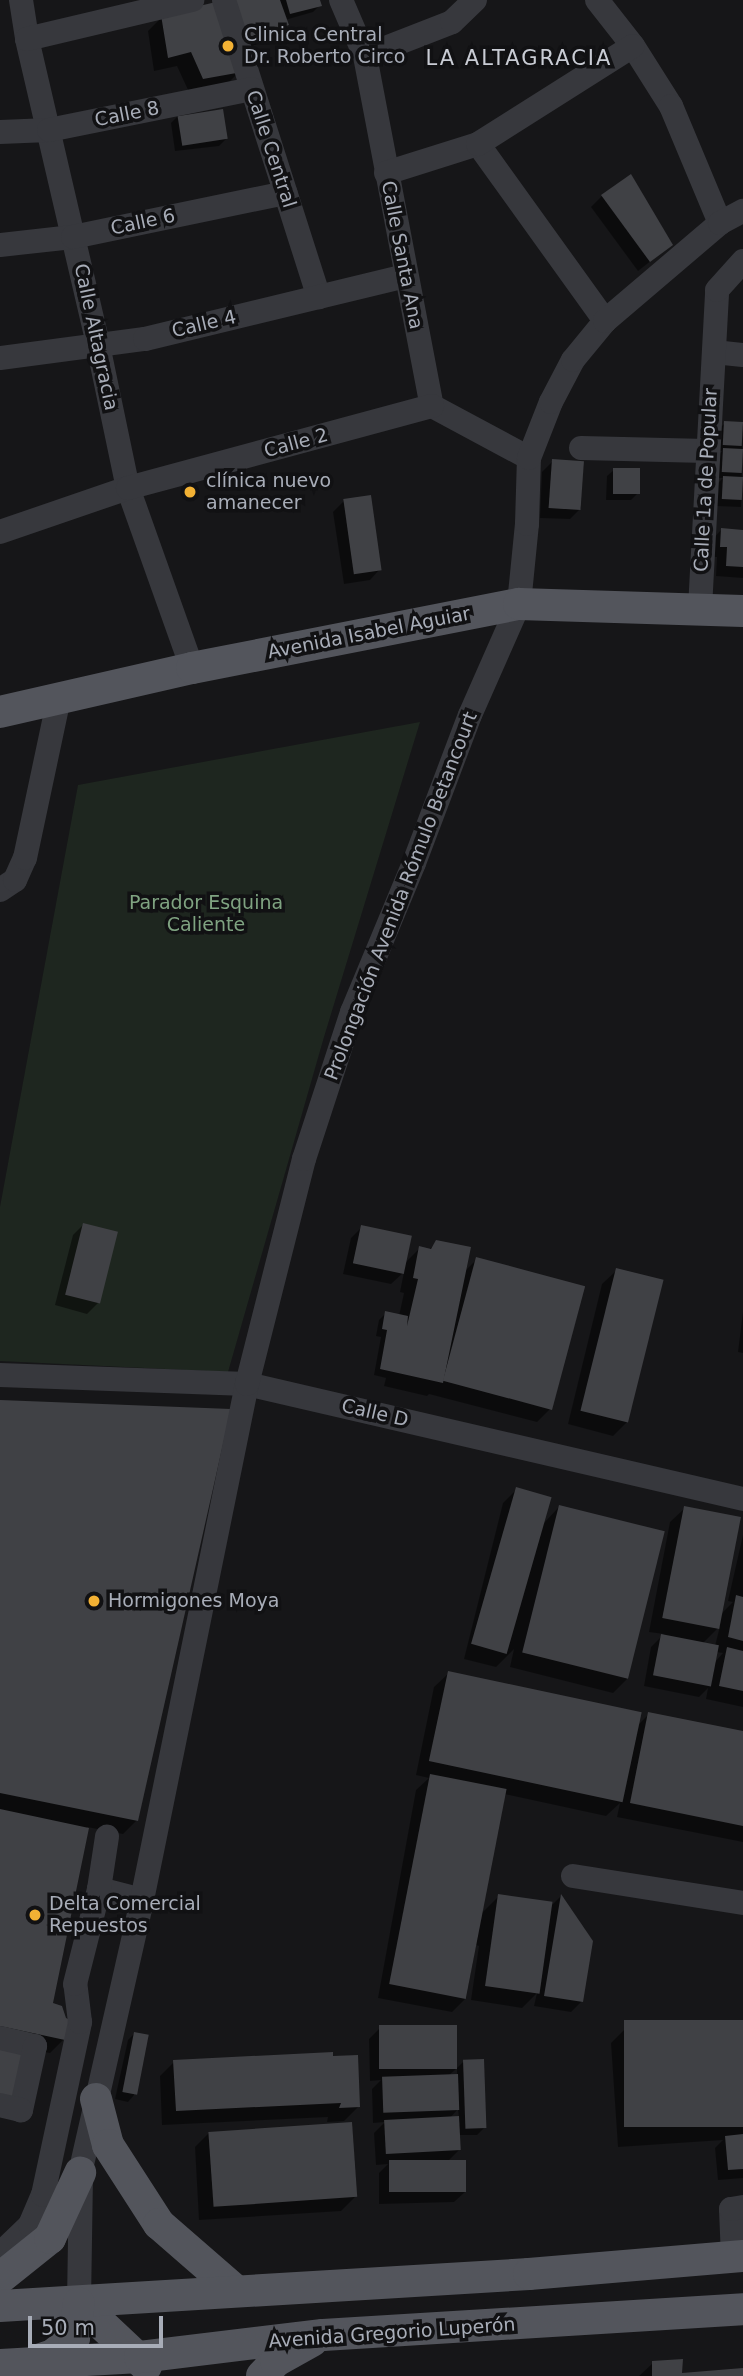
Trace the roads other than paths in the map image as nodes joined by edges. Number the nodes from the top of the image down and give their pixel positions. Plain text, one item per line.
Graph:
1 (22, 0) edge
2 (192, 0) edge
3 (224, 0) edge
4 (341, 0) edge
5 (475, 0) edge
6 (597, 0) edge
7 (27, 39) junction
8 (633, 46) junction
9 (365, 56) junction
10 (252, 89) junction
11 (49, 130) junction
12 (0, 132) edge
13 (478, 144) junction
14 (386, 173) junction
15 (285, 193) junction
16 (743, 211) edge
17 (720, 223) junction
18 (73, 237) junction
19 (0, 245) edge
20 (743, 261) edge
21 (406, 276) junction
22 (319, 297) junction
23 (605, 321) junction
24 (98, 345) junction
25 (714, 352) junction
26 (743, 355) edge
27 (0, 358) edge
28 (432, 406) junction
29 (581, 448) dead end
30 (707, 451) junction
31 (529, 458) junction
32 (128, 488) junction
33 (0, 532) edge
34 (519, 604) junction
35 (700, 608) junction
36 (743, 611) edge
37 (192, 668) junction
38 (59, 698) junction
39 (0, 712) edge
40 (0, 890) edge
41 (0, 1375) edge
42 (247, 1384) junction
43 (743, 1499) edge
44 (107, 1836) dead end
45 (573, 1876) dead end
46 (99, 1889) junction
47 (142, 1900) junction
48 (743, 1903) edge
49 (80, 2022) junction
50 (112, 2028) junction
51 (0, 2038) edge
52 (96, 2099) junction
53 (0, 2105) edge
54 (80, 2174) junction
55 (743, 2207) edge
56 (0, 2254) edge
57 (738, 2256) edge
58 (0, 2278) edge
59 (235, 2290) junction
60 (79, 2303) junction
61 (0, 2305) edge
62 (743, 2309) edge
63 (323, 2334) junction
64 (132, 2367) edge
65 (10, 2369) edge
66 (262, 2376) edge

1 - 7 street, Calle Altagracia
2 - 7 street
3 - 10 street, Calle Central
4 - 9 street, Calle Santa Ana
5 - 9 street
6 - 8 street
7 - 11 street, Calle Altagracia
8 - 13 street
8 - 17 street
9 - 14 street, Calle Santa Ana
10 - 11 street, Calle 8
10 - 15 street, Calle Central
11 - 12 street, Calle 8
11 - 18 street, Calle Altagracia
13 - 14 street
13 - 23 street
14 - 21 street, Calle Santa Ana
15 - 18 street, Calle 6
15 - 22 street, Calle Central
16 - 17 street, Prolongación Avenida Rómulo Betancourt
17 - 23 street, Prolongación Avenida Rómulo Betancourt
18 - 19 street, Calle 6
18 - 24 street, Calle Altagracia
20 - 25 street, Calle 1a de Popular
21 - 22 street, Calle 4
21 - 28 street, Calle Santa Ana
22 - 24 street, Calle 4
23 - 31 street, Prolongación Avenida Rómulo Betancourt
24 - 27 street, Calle 4
24 - 32 street, Calle Altagracia
25 - 26 street
25 - 30 street, Calle 1a de Popular
28 - 31 street
28 - 32 street, Calle 2
29 - 30 street
30 - 35 street, Calle 1a de Popular
31 - 34 street, Prolongación Avenida Rómulo Betancourt
32 - 33 street, Calle 2
32 - 37 street, Calle Altagracia
34 - 35 main road, Avenida Isabel Aguiar
34 - 37 main road, Avenida Isabel Aguiar
34 - 42 street, Prolongación Avenida Rómulo Betancourt
35 - 36 main road, Avenida Isabel Aguiar
37 - 38 main road, Avenida Isabel Aguiar
38 - 39 main road, Avenida Isabel Aguiar
38 - 40 street
41 - 42 street, Calle D
42 - 43 street, Calle D
42 - 47 street, Prolongación Avenida Rómulo Betancourt
44 - 46 street
45 - 48 street
46 - 47 street
46 - 49 street
47 - 50 street, Prolongación Avenida Rómulo Betancourt
49 - 50 street
49 - 56 street
50 - 52 street, Prolongación Avenida Rómulo Betancourt
51 - 53 street
52 - 54 street, Prolongación Avenida Rómulo Betancourt
52 - 59 main road
54 - 58 main road
54 - 60 street, Prolongación Avenida Rómulo Betancourt
55 - 57 street
57 - 59 main road
59 - 60 main road
60 - 61 main road
60 - 64 main road
60 - 65 main road
62 - 63 main road, Avenida Gregorio Luperón
63 - 64 main road, Avenida Gregorio Luperón
63 - 66 main road
64 - 65 main road, Avenida Gregorio Luperón

